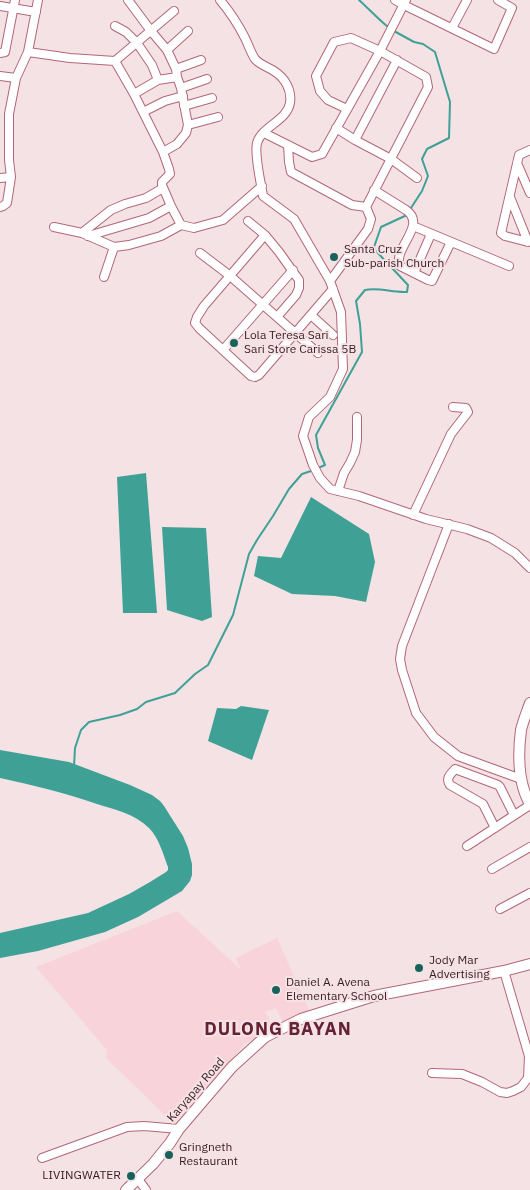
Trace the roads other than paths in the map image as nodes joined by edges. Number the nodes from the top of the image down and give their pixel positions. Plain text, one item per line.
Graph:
1 (38, 0) edge
2 (128, 0) edge
3 (220, 0) edge
4 (395, 0) edge
5 (467, 0) edge
6 (498, 0) edge
7 (405, 3) edge
8 (14, 4) edge
9 (0, 6) edge
10 (174, 11) dead end
11 (36, 12) junction
12 (115, 26) dead end
13 (452, 28) junction
14 (150, 31) junction
15 (188, 31) dead end
16 (136, 43) junction
17 (167, 50) junction
18 (380, 51) junction
19 (28, 52) junction
20 (0, 53) edge
21 (202, 60) dead end
22 (397, 60) junction
23 (115, 61) junction
24 (176, 73) junction
25 (0, 76) edge
26 (16, 78) junction
27 (207, 78) dead end
28 (158, 80) junction
29 (182, 92) junction
30 (134, 94) junction
31 (212, 98) dead end
32 (184, 106) junction
33 (347, 109) junction
34 (143, 112) junction
35 (218, 117) dead end
36 (188, 125) junction
37 (336, 128) junction
38 (264, 133) junction
39 (355, 140) junction
40 (288, 144) junction
41 (530, 150) edge
42 (163, 152) junction
43 (391, 159) junction
44 (517, 163) junction
45 (11, 177) junction
46 (0, 178) edge
47 (417, 178) dead end
48 (262, 186) junction
49 (163, 188) junction
50 (374, 190) junction
51 (530, 193) edge
52 (510, 197) junction
53 (171, 206) junction
54 (2, 207) edge
55 (366, 207) junction
56 (248, 221) dead end
57 (182, 225) junction
58 (413, 226) junction
59 (54, 227) dead end
60 (431, 234) junction
61 (85, 235) junction
62 (265, 235) junction
63 (529, 241) edge
64 (451, 242) junction
65 (114, 246) junction
66 (200, 253) dead end
67 (509, 266) dead end
68 (293, 270) junction
69 (414, 273) junction
70 (230, 275) junction
71 (104, 277) dead end
72 (331, 285) junction
73 (263, 305) junction
74 (311, 315) junction
75 (277, 317) junction
76 (295, 332) junction
77 (333, 335) dead end
78 (223, 350) junction
79 (318, 353) dead end
80 (453, 407) dead end
81 (357, 417) dead end
82 (338, 491) junction
83 (413, 514) junction
84 (449, 524) junction
85 (530, 568) edge
86 (530, 703) edge
87 (521, 779) junction
88 (530, 804) edge
89 (514, 815) junction
90 (495, 828) junction
91 (467, 846) dead end
92 (530, 847) edge
93 (492, 869) dead end
94 (530, 893) edge
95 (500, 909) dead end
96 (530, 964) edge
97 (504, 971) junction
98 (527, 1038) edge
99 (432, 1073) dead end
100 (179, 1128) junction
101 (42, 1158) dead end
102 (138, 1180) junction
103 (126, 1190) edge
104 (146, 1190) edge

1 - 11 street
2 - 14 street
3 - 38 street
4 - 7 street
5 - 13 street
6 - 13 street
7 - 13 street
7 - 18 street
8 - 9 street
8 - 11 street
8 - 20 street
10 - 14 street
11 - 19 street
12 - 16 street
14 - 16 street
14 - 17 street
15 - 17 street
16 - 23 street
16 - 28 street
17 - 24 street
18 - 22 street
18 - 33 street
18 - 33 street
19 - 23 street
19 - 26 street
21 - 24 street
22 - 39 street
22 - 43 street
23 - 30 street
24 - 28 street
24 - 29 street
25 - 26 street
26 - 45 street
27 - 29 street
28 - 30 street
29 - 32 street
29 - 34 street
30 - 34 street
31 - 32 street
32 - 36 street
33 - 37 street
34 - 42 street
35 - 36 street
36 - 42 street
37 - 39 street
37 - 40 street
38 - 40 street
38 - 48 street
39 - 43 street
40 - 55 street
41 - 44 street
42 - 49 street
43 - 47 street
43 - 50 street
44 - 51 street
44 - 52 street
45 - 46 street
45 - 54 street
48 - 57 street
48 - 72 street
49 - 53 street
49 - 61 street
50 - 55 street
50 - 58 street
52 - 63 street
52 - 63 street
53 - 57 street
53 - 61 street
55 - 72 street
56 - 62 street
57 - 65 street
58 - 60 street
58 - 69 street
59 - 61 street
60 - 64 street
60 - 69 street
61 - 65 street
62 - 68 street
62 - 70 street
64 - 67 street
64 - 69 street
65 - 71 street
66 - 70 street
68 - 73 street
68 - 75 street
70 - 73 street
70 - 78 street
72 - 74 street
72 - 82 street
73 - 75 street
73 - 78 street
74 - 76 street
74 - 77 street
75 - 76 street
76 - 78 street
76 - 79 street
80 - 83 street
81 - 82 street
82 - 83 street
83 - 84 street
84 - 85 street
84 - 87 street
86 - 87 main road
87 - 88 main road
88 - 89 street
89 - 90 street
89 - 90 street
90 - 91 street
92 - 93 street
94 - 95 street
96 - 97 main road, Karyapay Road
97 - 98 street
97 - 100 main road, Karyapay Road
98 - 99 street
100 - 101 street
100 - 102 main road, Karyapay Road
102 - 103 main road, Karyapay Road
102 - 104 street

